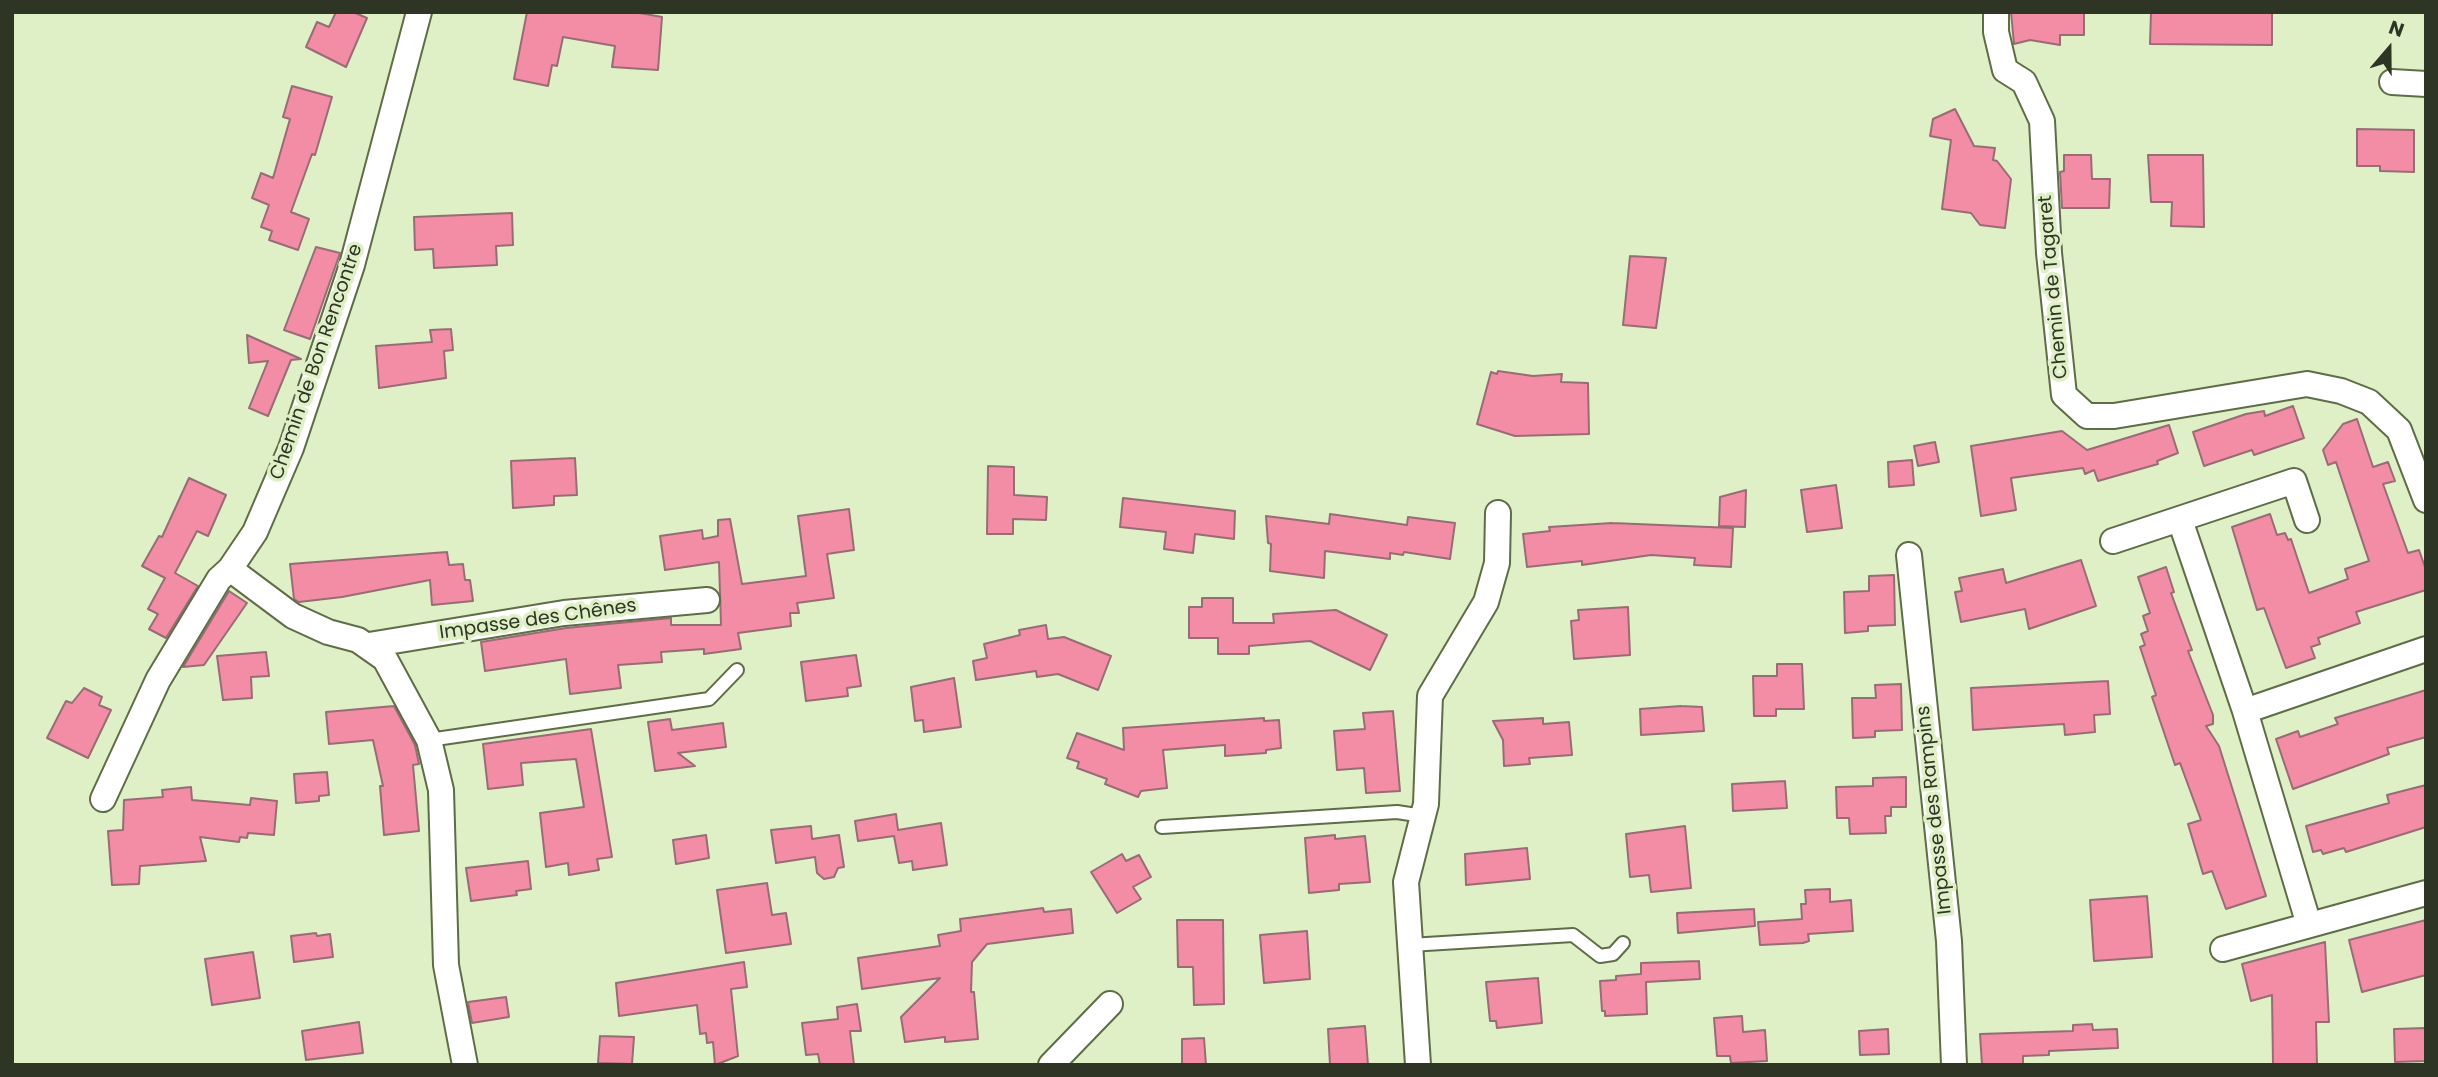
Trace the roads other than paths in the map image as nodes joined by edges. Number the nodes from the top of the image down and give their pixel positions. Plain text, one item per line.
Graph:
1 (419, 12) edge
2 (1996, 12) edge
3 (2392, 82) dead end
4 (2426, 84) edge
5 (2426, 500) edge
6 (1497, 513) dead end
7 (2180, 520) junction
8 (2307, 520) dead end
9 (2113, 541) dead end
10 (1909, 555) dead end
11 (230, 569) junction
12 (708, 600) dead end
13 (369, 645) junction
14 (2426, 649) edge
15 (737, 670) dead end
16 (2245, 711) junction
17 (429, 740) junction
18 (103, 799) dead end
19 (1423, 816) junction
20 (1163, 827) dead end
21 (2426, 893) edge
22 (2309, 925) junction
23 (1623, 943) dead end
24 (1410, 944) junction
25 (2223, 949) dead end
26 (1110, 1004) dead end
27 (465, 1065) edge
28 (1051, 1065) edge
29 (1418, 1065) edge
30 (1954, 1065) edge

1 - 11 street, Chemin de Bon Rencontre
2 - 5 street, Chemin de Tagaret
3 - 4 street
6 - 19 street
7 - 8 street
7 - 9 street
7 - 16 street
10 - 30 street, Impasse des Rampins
11 - 13 street
11 - 18 street, Chemin de Bon Rencontre
12 - 13 street, Impasse des Chênes
13 - 17 street
14 - 16 street
15 - 17 lane
16 - 22 street
17 - 27 street
19 - 20 lane
19 - 24 street
21 - 22 street
22 - 25 street
23 - 24 lane
24 - 29 street
26 - 28 street

